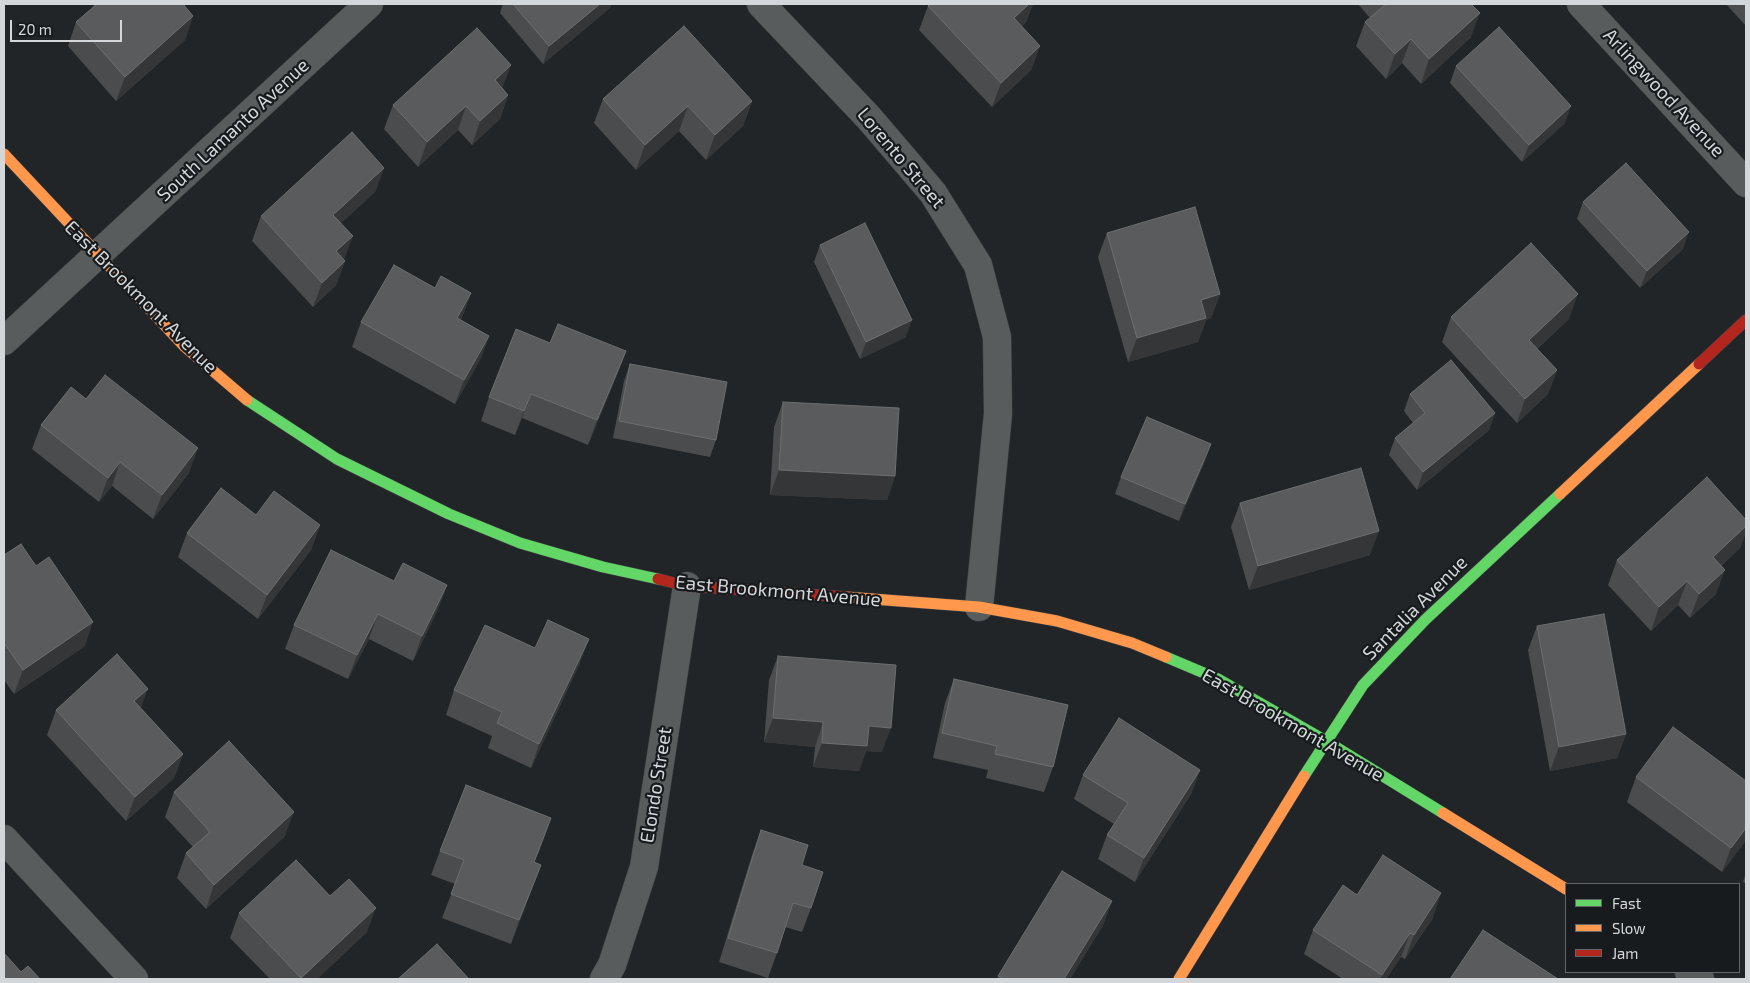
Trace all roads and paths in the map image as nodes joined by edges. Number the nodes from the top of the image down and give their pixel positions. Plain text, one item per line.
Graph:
1 (368, 4) edge
2 (761, 4) edge
3 (1581, 4) edge
4 (4, 154) edge
5 (1746, 183) edge
6 (97, 255) junction
7 (1746, 320) edge
8 (4, 341) edge
9 (687, 586) junction
10 (979, 607) junction
11 (1326, 741) junction
12 (4, 839) edge
13 (1565, 888) edge
14 (134, 979) edge
15 (604, 979) edge
16 (1179, 979) edge

1 - 6 street, South Lamanto Avenue
2 - 10 street, Lorento Street
3 - 5 street, Arlingwood Avenue
4 - 6 street, East Brookmont Avenue
6 - 8 street, South Lamanto Avenue
6 - 9 street, East Brookmont Avenue
7 - 11 street, Santalia Avenue
9 - 10 street, East Brookmont Avenue
9 - 15 street, Elondo Street
10 - 11 street, East Brookmont Avenue
11 - 13 street, East Brookmont Avenue
11 - 16 street, Santalia Avenue
12 - 14 street

